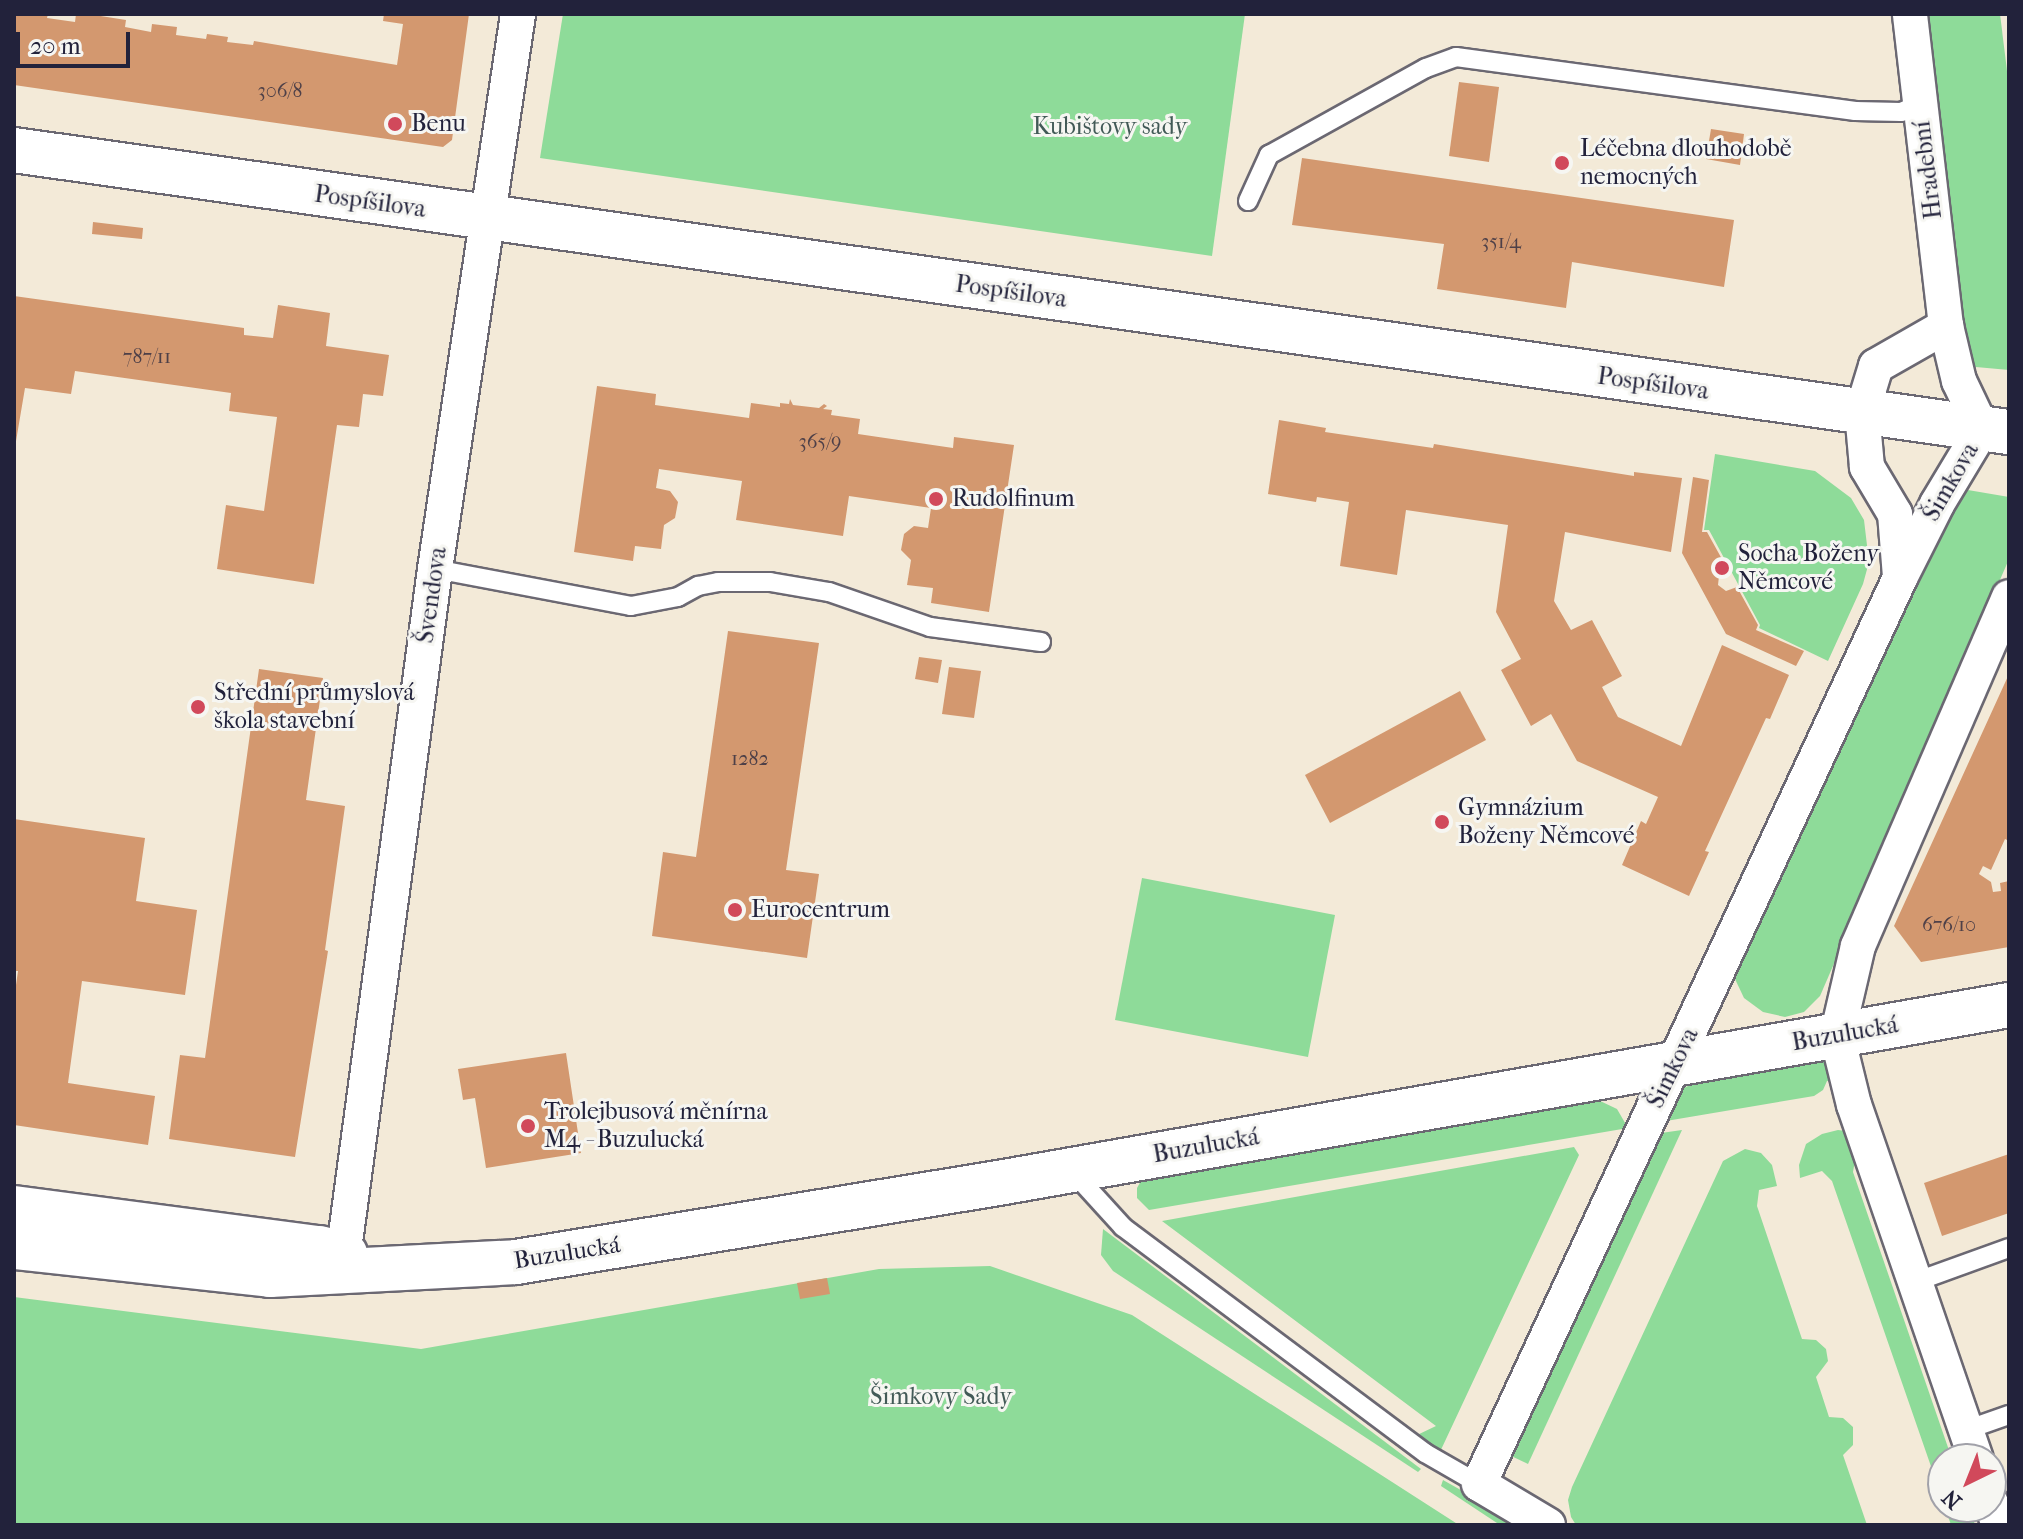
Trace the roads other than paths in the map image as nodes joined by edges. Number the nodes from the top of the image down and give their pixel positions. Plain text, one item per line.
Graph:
1 (518, 14) edge
2 (1910, 14) edge
3 (1920, 104) junction
4 (14, 150) edge
5 (1248, 201) dead end
6 (486, 219) junction
7 (1946, 326) junction
8 (1862, 412) junction
9 (1996, 430) edge
10 (435, 569) junction
11 (1900, 578) junction
12 (2009, 597) edge
13 (1041, 642) dead end
14 (2009, 1005) edge
15 (1837, 1036) junction
16 (1676, 1064) junction
17 (1071, 1170) junction
18 (14, 1208) edge
19 (14, 1247) edge
20 (2009, 1248) edge
21 (342, 1263) junction
22 (1915, 1282) junction
23 (2009, 1415) edge
24 (1971, 1443) edge
25 (1972, 1443) edge
26 (1479, 1484) junction
27 (1548, 1525) edge

1 - 6 street, Švendova
2 - 3 street, Hradební
3 - 5 lane
3 - 7 street, Hradební
4 - 6 street, Pospíšilova
6 - 8 street, Pospíšilova
6 - 10 street, Švendova
7 - 8 street
7 - 9 street, Hradební
8 - 9 street, Pospíšilova
8 - 11 street, Šimkova
9 - 11 street, Šimkova
10 - 13 lane
10 - 21 street, Švendova
11 - 16 street, Šimkova
12 - 15 street
14 - 15 street, Buzulucká
15 - 16 street, Buzulucká
15 - 22 street
16 - 17 street, Buzulucká
16 - 26 street, Šimkova
17 - 21 street, Buzulucká
17 - 26 lane
18 - 21 street, Buzulucká
19 - 21 street, Buzulucká
20 - 22 lane
22 - 24 street
23 - 25 lane
26 - 27 street

